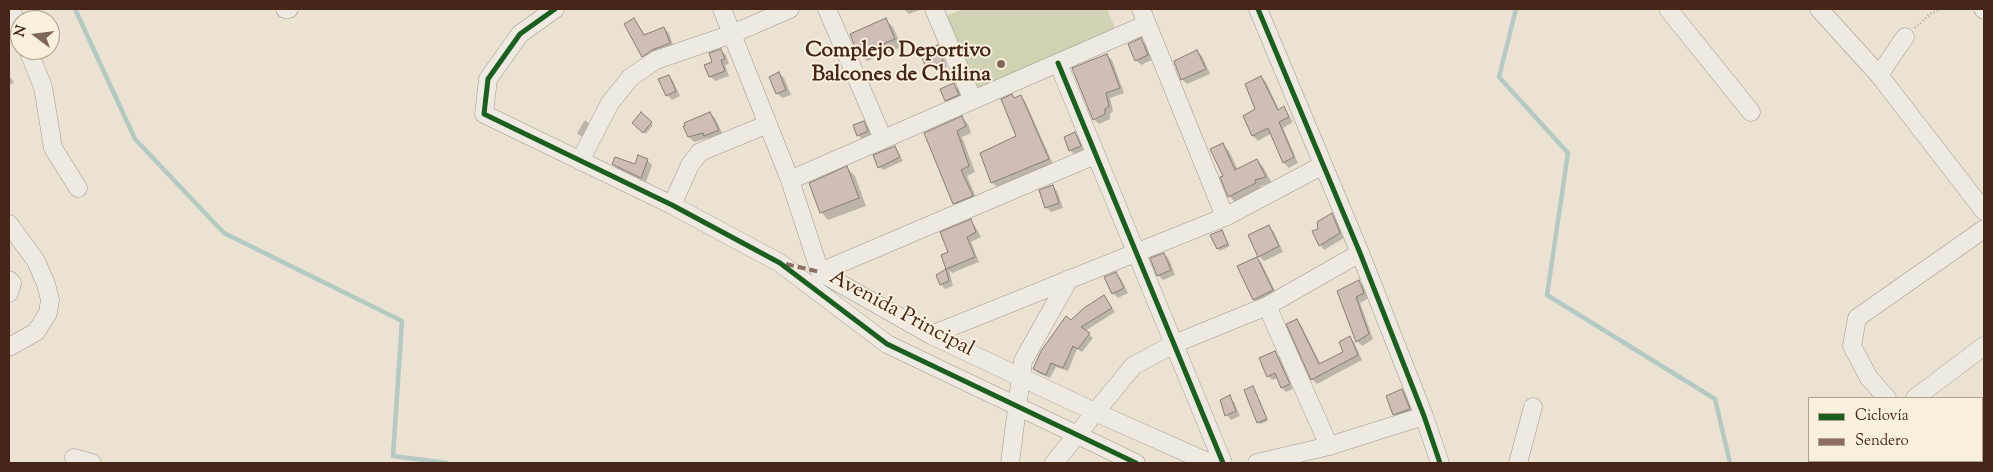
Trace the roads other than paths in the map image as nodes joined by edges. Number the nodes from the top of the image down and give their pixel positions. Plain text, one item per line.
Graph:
1 (285, 9) edge
2 (289, 9) edge
3 (555, 9) edge
4 (722, 9) edge
5 (790, 9) edge
6 (827, 9) edge
7 (934, 9) edge
8 (1258, 9) edge
9 (1668, 9) edge
10 (1819, 9) edge
11 (1144, 16) edge
12 (732, 34) junction
13 (1905, 37) road end
14 (32, 60) edge
15 (1058, 63) junction
16 (1879, 75) junction
17 (972, 100) junction
18 (1751, 112) dead end
19 (768, 124) junction
20 (883, 139) junction
21 (1095, 155) junction
22 (580, 161) junction
23 (1323, 165) junction
24 (790, 180) junction
25 (78, 188) dead end
26 (672, 205) junction
27 (1984, 211) edge
28 (1225, 217) junction
29 (9, 224) edge
30 (1984, 229) edge
31 (1136, 253) junction
32 (1360, 253) junction
33 (820, 272) junction
34 (1069, 279) junction
35 (9, 280) edge
36 (9, 293) edge
37 (1267, 306) junction
38 (931, 335) junction
39 (1174, 344) junction
40 (1984, 346) edge
41 (9, 347) edge
42 (1021, 376) junction
43 (1886, 397) edge
44 (1916, 397) edge
45 (1016, 404) junction
46 (1533, 407) dead end
47 (1095, 412) junction
48 (1424, 416) junction
49 (1078, 434) junction
50 (1329, 446) junction
51 (74, 458) dead end
52 (92, 463) edge
53 (1010, 463) edge
54 (1054, 463) edge
55 (1136, 463) edge
56 (1210, 463) edge
57 (1223, 463) edge
58 (1257, 463) edge
59 (1440, 463) edge
60 (1518, 463) edge

1 - 2 street
3 - 22 street
4 - 12 street, Avenida Principal
5 - 12 street
6 - 20 street
7 - 17 street
8 - 23 street
9 - 18 street
10 - 16 street
11 - 15 street
11 - 28 street
12 - 19 street, Avenida Principal
12 - 22 street
13 - 16 street
14 - 25 street
15 - 17 street
15 - 21 street
16 - 27 street
17 - 20 street
19 - 24 street, Avenida Principal
19 - 26 street
20 - 24 street
21 - 31 street
21 - 33 street
22 - 26 street
23 - 28 street
23 - 32 street
24 - 33 street, Avenida Principal
26 - 45 street
28 - 31 street
29 - 41 street
30 - 43 street
31 - 34 street
31 - 39 street
32 - 37 street
32 - 48 street
33 - 38 street, Avenida Principal
34 - 38 street
34 - 42 street
35 - 36 street
37 - 39 street
37 - 50 street
38 - 42 street, Avenida Principal
39 - 47 street
39 - 57 street
40 - 44 street
42 - 45 street
42 - 47 street, Avenida Principal
45 - 49 street
45 - 53 street
46 - 60 street
47 - 49 street
47 - 56 street, Avenida Principal
48 - 50 street
48 - 59 street
49 - 54 street
49 - 55 street
50 - 58 street
51 - 52 street

